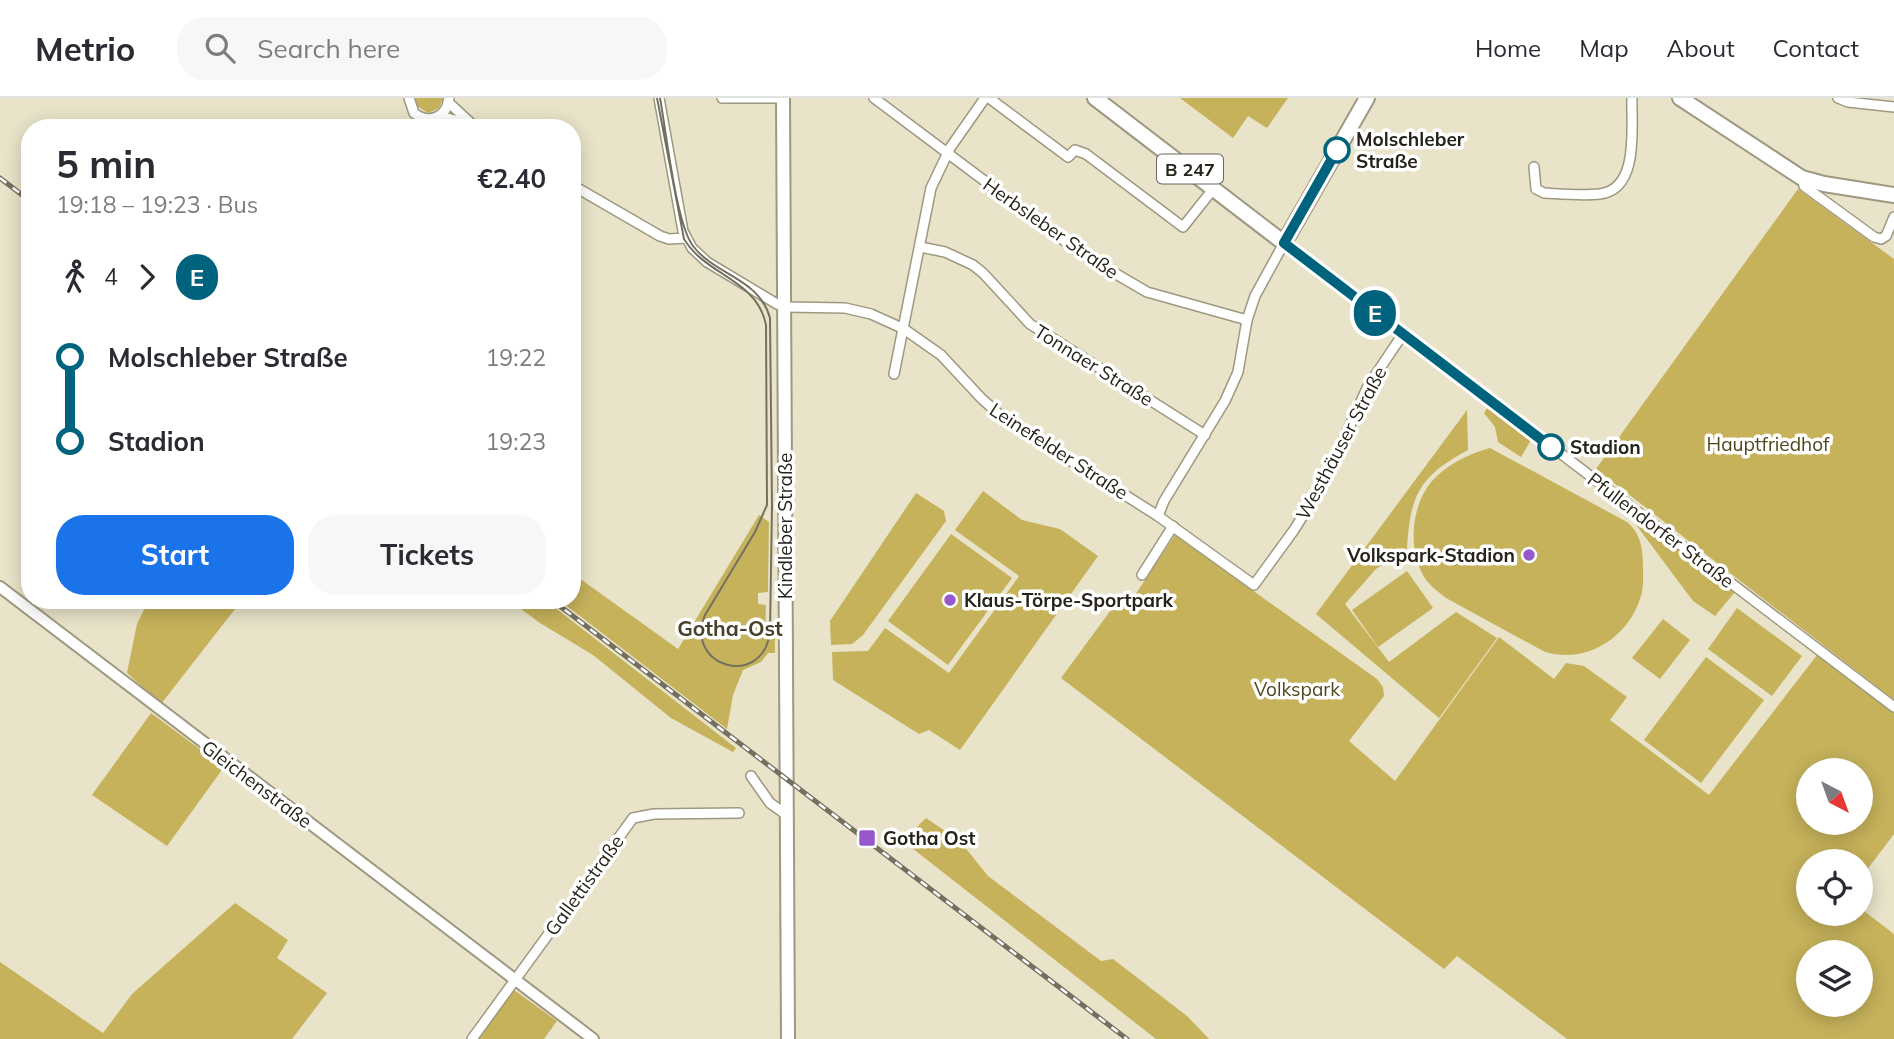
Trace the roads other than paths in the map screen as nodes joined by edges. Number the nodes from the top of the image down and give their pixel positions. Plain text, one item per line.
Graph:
1 (409, 98) edge
2 (659, 98) edge
3 (722, 98) edge
4 (777, 98) edge
5 (783, 98) edge
6 (874, 98) edge
7 (987, 98) edge
8 (1095, 98) edge
9 (1367, 98) edge
10 (1632, 98) edge
11 (1680, 98) edge
12 (1839, 98) edge
13 (448, 100) edge
14 (1894, 107) edge
15 (440, 116) junction
16 (450, 119) edge
17 (467, 119) edge
18 (947, 153) junction
19 (1534, 167) dead end
20 (1801, 178) junction
21 (1214, 188) junction
22 (581, 190) edge
23 (1894, 195) edge
24 (1894, 217) edge
25 (686, 238) junction
26 (1284, 243) junction
27 (920, 247) junction
28 (786, 307) junction
29 (1247, 320) junction
30 (904, 329) junction
31 (1403, 334) junction
32 (894, 374) dead end
33 (1205, 435) junction
34 (1158, 516) junction
35 (1173, 526) junction
36 (1142, 575) dead end
37 (1254, 585) joint
38 (0, 587) edge
39 (21, 603) edge
40 (29, 609) edge
41 (1894, 707) edge
42 (751, 776) dead end
43 (740, 813) dead end
44 (784, 813) dead end
45 (515, 981) junction
46 (472, 1039) edge
47 (593, 1039) edge
48 (788, 1039) edge

1 - 15 street
2 - 25 street
3 - 4 street
5 - 28 main road, Kindleber Straße
6 - 18 street, Herbsleber Straße
7 - 18 street
7 - 21 street
8 - 21 main road, Pfullendorfer Straße / B 247
9 - 26 main road
10 - 19 street
11 - 20 main road
12 - 14 street
13 - 15 street
13 - 17 street
15 - 16 street
18 - 27 street
18 - 29 street, Herbsleber Straße
20 - 23 main road
20 - 24 street
21 - 26 main road, Pfullendorfer Straße / B 247
22 - 25 street
25 - 28 street
26 - 29 street
26 - 31 street, Pfullendorfer Straße
27 - 30 street
27 - 33 street, Tonnaer Straße
28 - 30 street, Leinefelder Straße
28 - 48 main road, Kindleber Straße
29 - 33 street
30 - 32 street
30 - 34 street, Leinefelder Straße
31 - 37 street, Westhäuser Straße
31 - 41 street, Pfullendorfer Straße
33 - 34 street
34 - 35 street, Leinefelder Straße
35 - 36 street
35 - 37 street, Leinefelder Straße
38 - 39 street, Gleichenstraße
40 - 45 street, Gleichenstraße
42 - 44 street
43 - 45 street, Gallettistraße
45 - 46 street, Gallettistraße
45 - 47 street, Gleichenstraße

